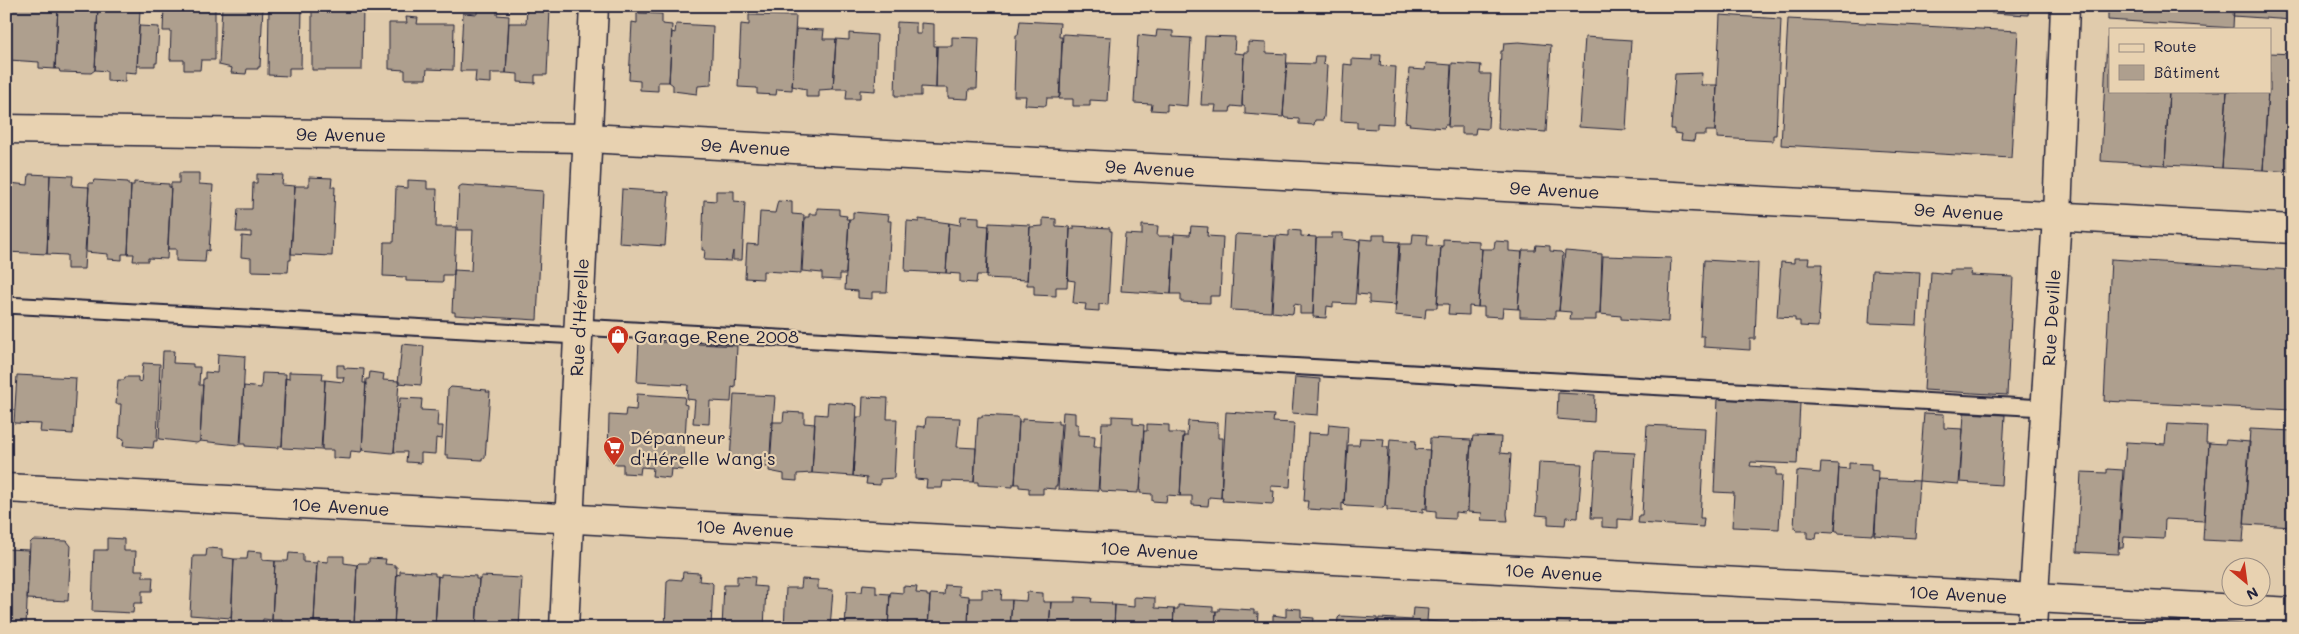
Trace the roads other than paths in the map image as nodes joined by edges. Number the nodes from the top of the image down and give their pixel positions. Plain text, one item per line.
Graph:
1 (594, 6) edge
2 (2065, 6) edge
3 (6, 129) edge
4 (588, 138) junction
5 (2057, 216) junction
6 (2293, 229) edge
7 (6, 304) edge
8 (578, 331) junction
9 (2046, 408) junction
10 (6, 488) edge
11 (569, 518) junction
12 (2033, 597) junction
13 (2293, 612) edge
14 (564, 628) edge
15 (2032, 628) edge

1 - 4 street, Rue d'Hérelle
2 - 5 street, Rue Deville
3 - 4 street, 9e Avenue
4 - 5 street, 9e Avenue
4 - 8 street, Rue d'Hérelle
5 - 6 street, 9e Avenue
5 - 9 street, Rue Deville
7 - 8 lane
8 - 9 lane
8 - 11 street, Rue d'Hérelle
9 - 12 street, Rue Deville
10 - 11 street, 10e Avenue
11 - 12 street, 10e Avenue
11 - 14 street, Rue d'Hérelle
12 - 13 street, 10e Avenue
12 - 15 street, Rue Deville

